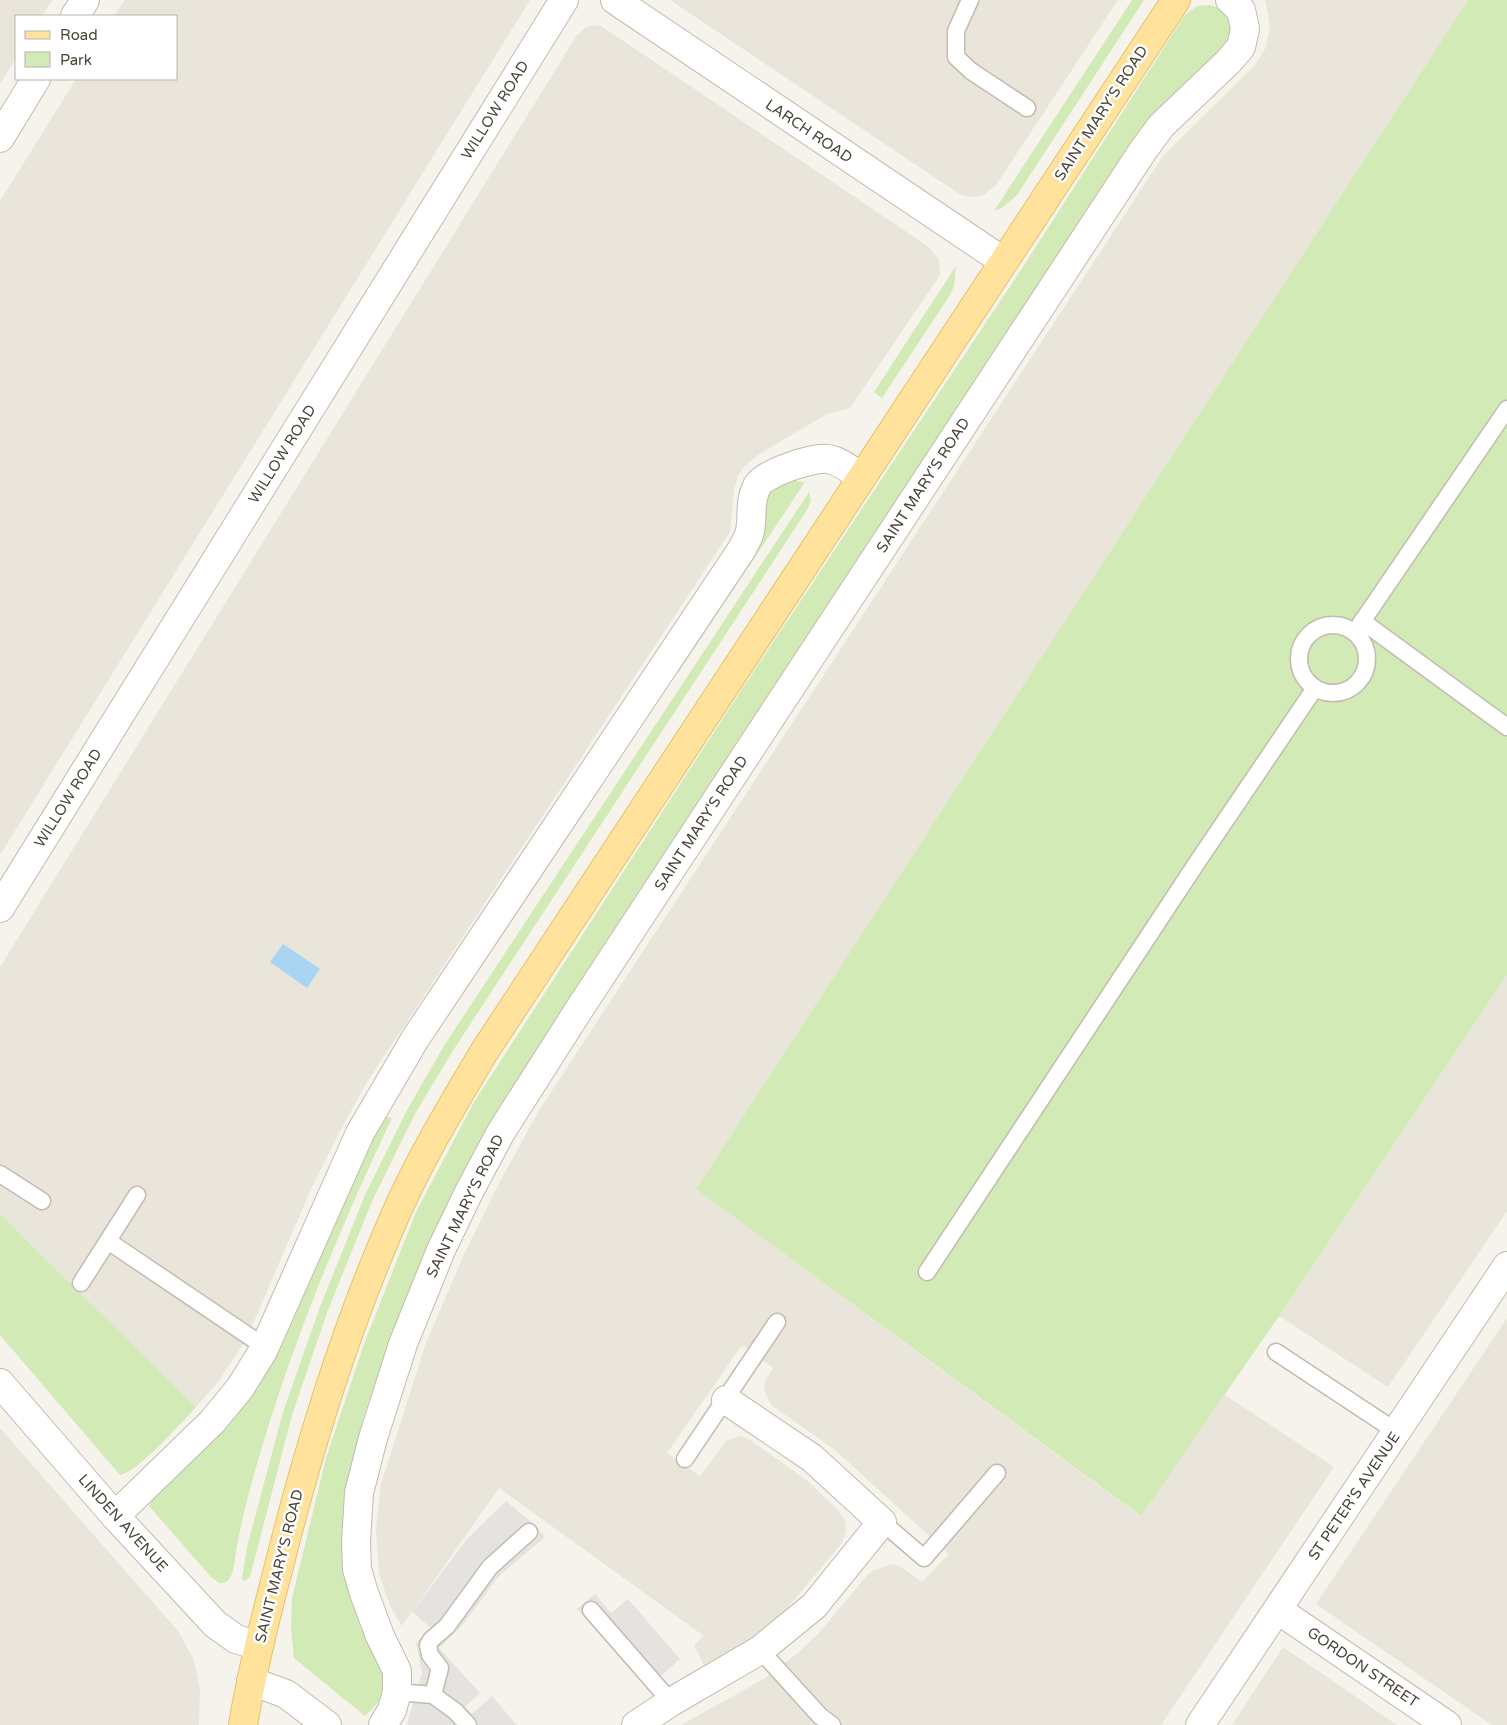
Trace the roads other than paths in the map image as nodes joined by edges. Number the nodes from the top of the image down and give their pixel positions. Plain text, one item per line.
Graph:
1 (85, 0) edge
2 (564, 0) edge
3 (614, 0) edge
4 (970, 0) edge
5 (1176, 0) edge
6 (1230, 0) edge
7 (76, 15) edge
8 (35, 80) edge
9 (1027, 108) dead end
10 (0, 138) edge
11 (1003, 261) junction
12 (1507, 409) edge
13 (861, 477) junction
14 (1358, 627) junction
15 (1315, 688) junction
16 (1507, 728) edge
17 (0, 908) edge
18 (0, 1174) edge
19 (137, 1196) dead end
20 (42, 1201) dead end
21 (108, 1241) junction
22 (1507, 1266) edge
23 (927, 1272) dead end
24 (81, 1283) dead end
25 (778, 1322) dead end
26 (265, 1347) junction
27 (1276, 1352) dead end
28 (0, 1383) edge
29 (726, 1400) junction
30 (1397, 1432) junction
31 (685, 1459) dead end
32 (997, 1473) dead end
33 (115, 1516) junction
34 (882, 1522) junction
35 (528, 1532) dead end
36 (591, 1610) dead end
37 (1278, 1610) junction
38 (258, 1646) junction
39 (760, 1650) junction
40 (251, 1681) junction
41 (397, 1692) junction
42 (433, 1694) junction
43 (671, 1702) junction
44 (642, 1724) edge
45 (243, 1725) edge
46 (327, 1725) edge
47 (383, 1725) edge
48 (468, 1725) edge
49 (832, 1725) edge
50 (1200, 1725) edge
51 (1447, 1725) edge

1 - 7 street
2 - 17 street, WILLOW ROAD
3 - 11 street, LARCH ROAD
4 - 9 lane
5 - 11 main road, SAINT MARY'S ROAD
6 - 41 street, SAINT MARY'S ROAD
8 - 10 street
11 - 13 main road, SAINT MARY'S ROAD
12 - 14 lane
13 - 26 street
13 - 38 main road, SAINT MARY'S ROAD
14 - 15 lane
14 - 15 lane
14 - 16 lane
15 - 23 lane
18 - 20 lane
19 - 21 lane
21 - 24 lane
21 - 26 lane
22 - 30 street, ST PETER'S AVENUE
25 - 29 lane
26 - 33 street
27 - 30 lane
28 - 33 street, LINDEN AVENUE
29 - 31 lane
29 - 34 street
30 - 37 street, ST PETER'S AVENUE
32 - 34 lane
33 - 38 street, LINDEN AVENUE
34 - 39 street
35 - 42 lane
36 - 43 lane
37 - 50 street, ST PETER'S AVENUE
37 - 51 street, GORDON STREET
38 - 40 main road, SAINT MARY'S ROAD
39 - 43 street
39 - 49 lane
40 - 45 main road, SAINT MARY'S ROAD
40 - 46 street
41 - 42 lane
41 - 47 street, SAINT MARY'S ROAD
42 - 48 lane
43 - 44 street

